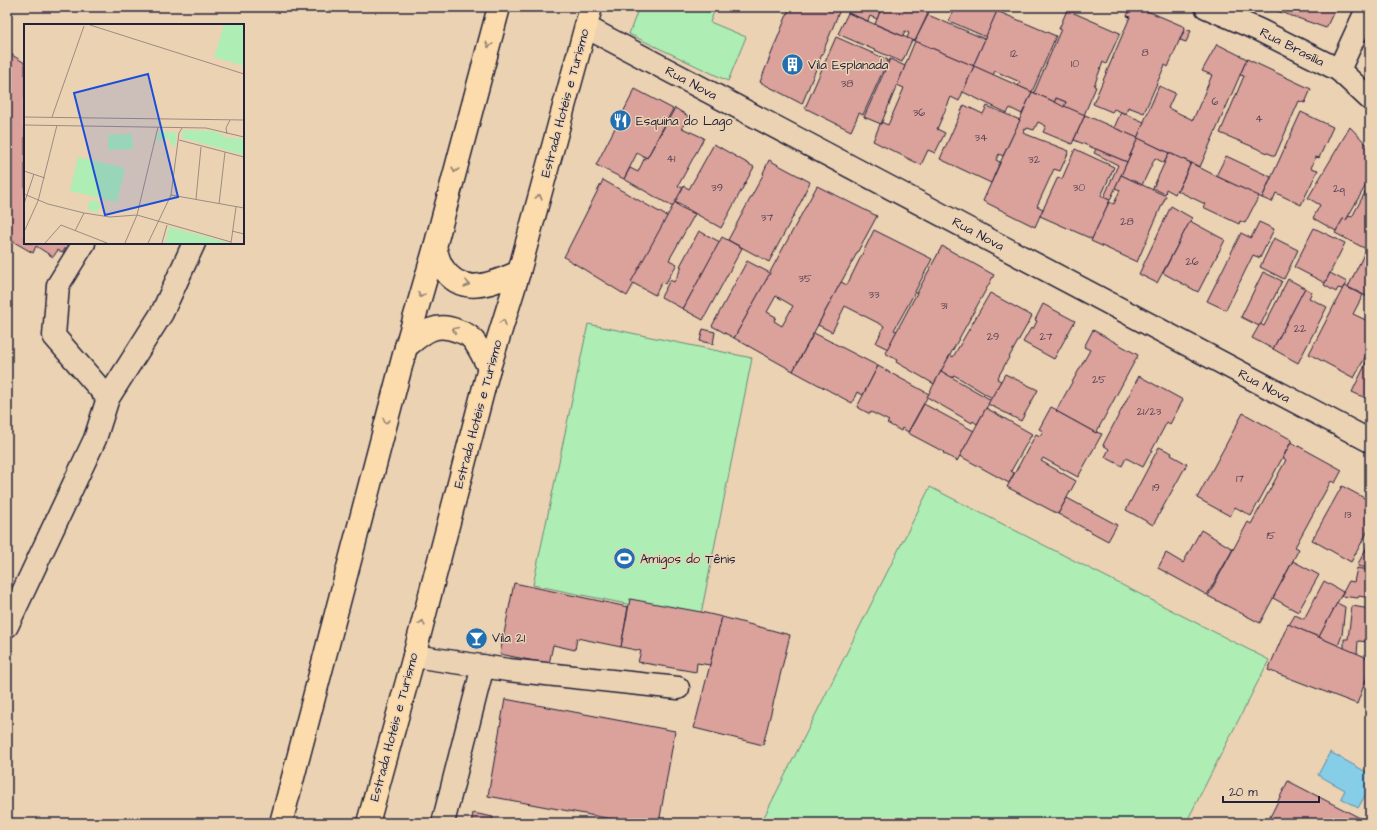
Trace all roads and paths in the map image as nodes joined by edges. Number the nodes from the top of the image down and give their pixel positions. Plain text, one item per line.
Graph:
1 (499, 7) edge
2 (1206, 7) edge
3 (1368, 7) edge
4 (588, 17) edge
5 (1339, 70) junction
6 (1370, 99) edge
7 (83, 244) edge
8 (194, 244) edge
9 (434, 247) junction
10 (519, 272) junction
11 (406, 347) junction
12 (489, 368) junction
13 (108, 398) junction
14 (1370, 442) edge
15 (7, 626) edge
16 (414, 656) junction
17 (483, 666) junction
18 (678, 688) dead end
19 (281, 823) edge
20 (368, 823) edge
21 (443, 823) edge

1 -> 9 main road
2 - 5 street, Rua Brasília
3 - 5 street
10 -> 4 main road, Estrada Hotéis e Turismo
4 - 14 street, Rua Nova
5 - 6 street, Rua Brasília
7 - 13 street
8 - 13 street
9 -> 10 main road
9 -> 11 main road
12 -> 10 main road, Estrada Hotéis e Turismo
12 -> 11 main road
11 -> 19 main road
16 -> 12 main road, Estrada Hotéis e Turismo
13 - 15 street
16 - 17 street
16 - 20 main road, Estrada Hotéis e Turismo
17 - 18 street
17 - 21 street

